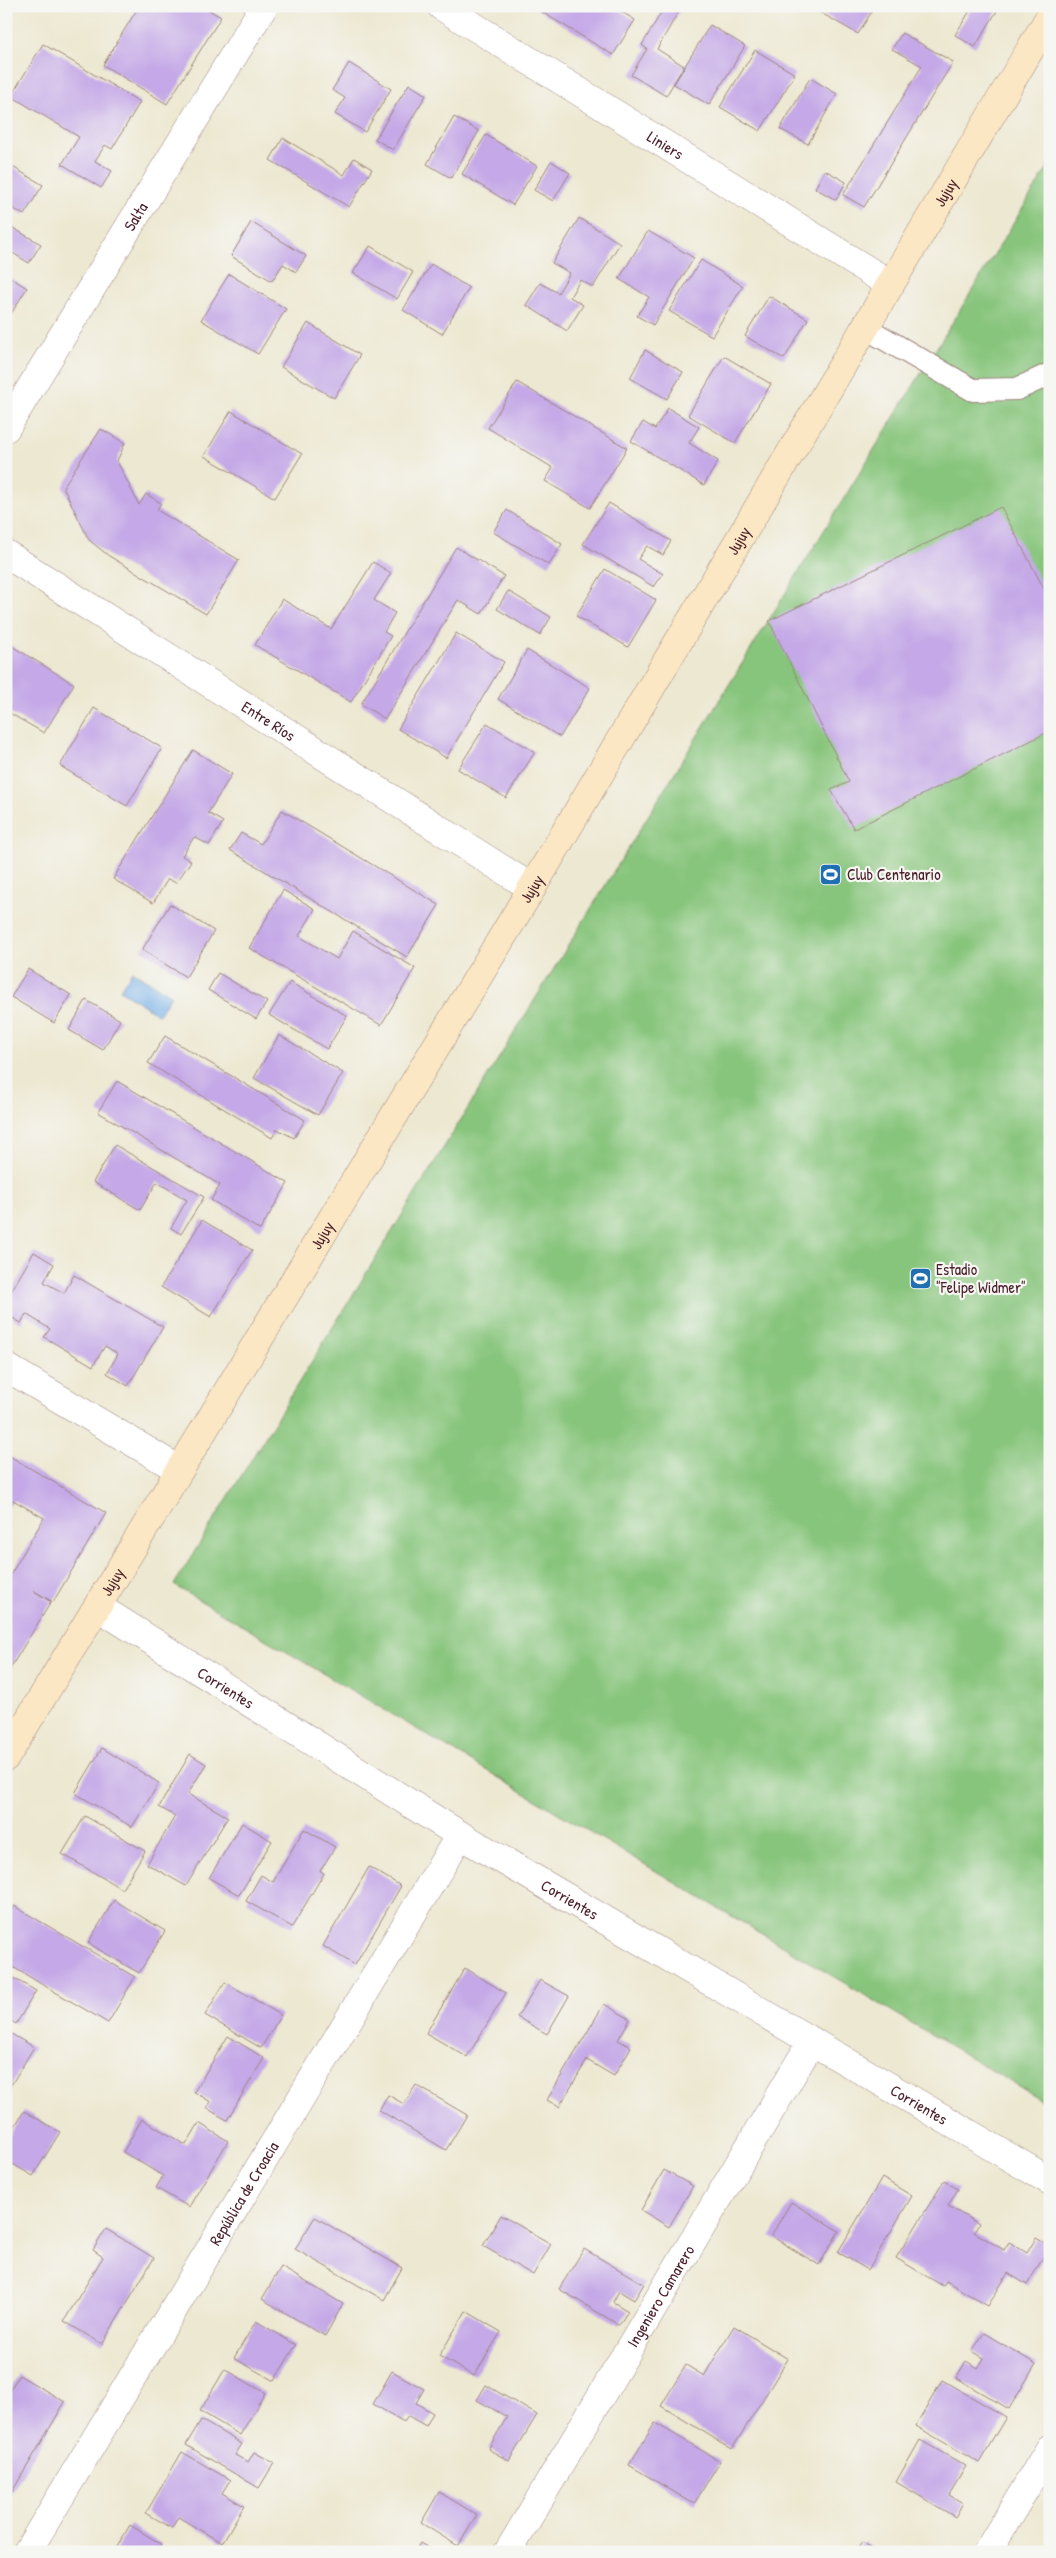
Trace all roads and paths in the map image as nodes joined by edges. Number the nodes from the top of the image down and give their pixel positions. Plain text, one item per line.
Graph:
1 (264, 6) edge
2 (441, 6) edge
3 (1050, 16) edge
4 (890, 284) junction
5 (864, 327) junction
6 (1050, 374) edge
7 (6, 428) edge
8 (6, 554) edge
9 (532, 888) junction
10 (6, 1367) edge
11 (178, 1469) junction
12 (98, 1607) junction
13 (6, 1757) edge
14 (460, 1835) junction
15 (812, 2042) junction
16 (1050, 2181) edge
17 (1050, 2448) edge
18 (27, 2552) edge
19 (508, 2552) edge
20 (987, 2552) edge

1 - 7 street, Salta
2 - 4 street, Liniers
3 - 4 main road, Jujuy
4 - 5 main road, Jujuy
5 - 6 lane
5 - 9 main road, Jujuy
8 - 9 street, Entre Ríos
9 - 11 main road, Jujuy
10 - 11 street
11 - 12 main road, Jujuy
12 - 13 main road, Jujuy
12 - 14 street, Corrientes
14 - 15 street, Corrientes
14 - 18 street, República de Croacia
15 - 16 street, Corrientes
15 - 19 street, Ingeniero Camarero
17 - 20 street

